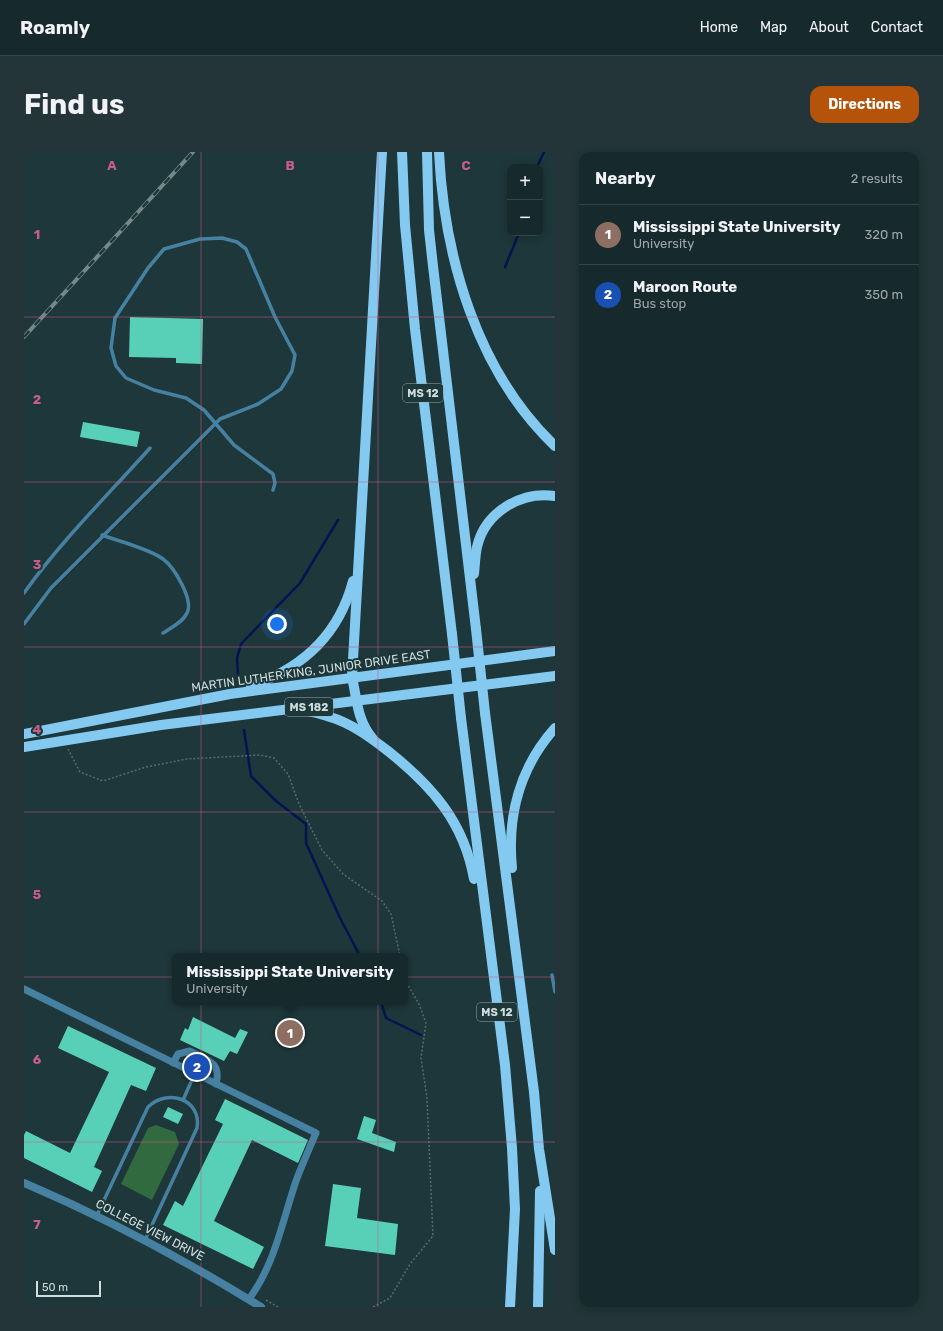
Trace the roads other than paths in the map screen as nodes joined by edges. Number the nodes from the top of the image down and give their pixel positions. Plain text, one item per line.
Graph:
1 (382, 152) edge
2 (402, 152) edge
3 (427, 152) edge
4 (439, 152) edge
5 (215, 424) junction
6 (555, 446) edge
7 (150, 448) dead end
8 (272, 490) dead end
9 (555, 496) edge
10 (102, 535) junction
11 (358, 561) junction
12 (24, 593) edge
13 (473, 600) junction
14 (24, 624) edge
15 (163, 633) dead end
16 (555, 644) edge
17 (555, 651) edge
18 (526, 654) junction
19 (555, 676) edge
20 (352, 677) junction
21 (230, 694) junction
22 (358, 700) junction
23 (296, 709) junction
24 (555, 728) edge
25 (24, 734) edge
26 (373, 739) junction
27 (24, 747) edge
28 (513, 922) junction
29 (552, 976) dead end
30 (492, 978) junction
31 (24, 989) edge
32 (555, 992) edge
33 (173, 1063) junction
34 (195, 1074) junction
35 (216, 1084) junction
36 (183, 1100) junction
37 (539, 1149) junction
38 (24, 1183) edge
39 (97, 1216) junction
40 (145, 1240) junction
41 (555, 1250) edge
42 (249, 1300) junction
43 (261, 1307) edge
44 (510, 1307) edge
45 (538, 1307) edge

1 - 11 main road
2 - 30 main road, MS 12, bridge
3 - 13 main road, MS 12
4 - 6 main road
5 - 5 lane
5 - 8 lane
5 - 10 lane
7 - 12 lane
9 - 13 main road
10 - 14 lane
10 - 15 lane
11 - 20 main road
11 - 21 main road
13 - 28 main road, MS 12, bridge
16 - 18 main road
17 - 18 main road, MARTIN LUTHER KING, JUNIOR DRIVE EAST / MS 182
18 - 20 main road, MARTIN LUTHER KING, JUNIOR DRIVE EAST / MS 182
19 - 22 main road, MS 182
20 - 21 main road, MARTIN LUTHER KING, JUNIOR DRIVE EAST / MS 182
20 - 22 main road
21 - 25 main road, MARTIN LUTHER KING, JUNIOR DRIVE EAST / MS 182
22 - 23 main road, MS 182
22 - 26 main road
23 - 26 main road
23 - 27 main road, MS 182
24 - 28 main road
26 - 30 main road
28 - 37 main road, MS 12
29 - 32 lane
30 - 44 main road, MS 12
31 - 33 street
33 - 34 street
33 - 35 street
34 - 35 street
34 - 36 lane
35 - 42 street
36 - 39 lane
36 - 40 lane
37 - 41 main road
37 - 45 main road, MS 12
38 - 39 street, COLLEGE VIEW DRIVE
39 - 40 street, COLLEGE VIEW DRIVE
40 - 42 street, COLLEGE VIEW DRIVE
42 - 43 street, COLLEGE VIEW DRIVE

